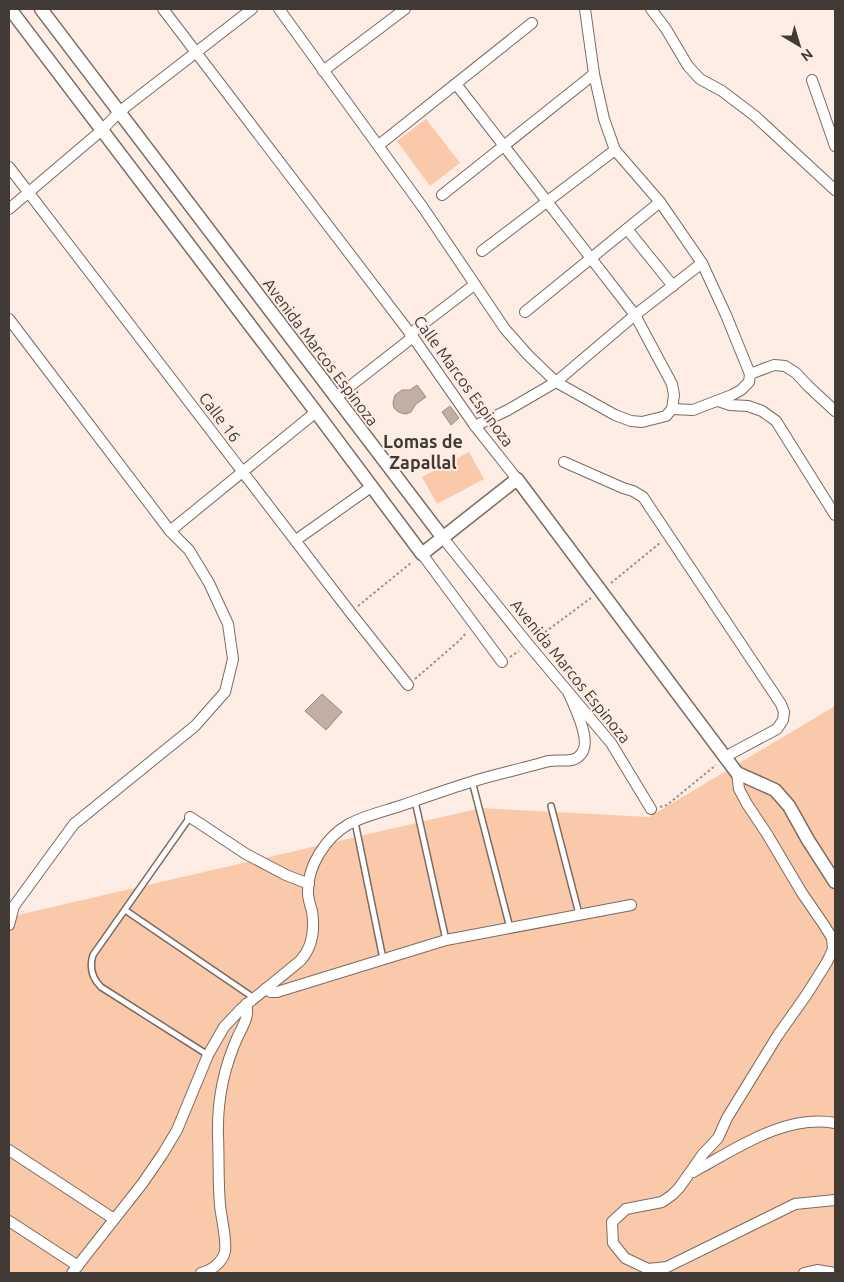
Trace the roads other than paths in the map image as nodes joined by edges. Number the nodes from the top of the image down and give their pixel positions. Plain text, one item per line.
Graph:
1 (10, 9) edge
2 (41, 9) edge
3 (163, 9) edge
4 (252, 9) edge
5 (279, 9) edge
6 (405, 9) edge
7 (585, 9) edge
8 (651, 9) edge
9 (532, 23) dead end
10 (195, 52) junction
11 (323, 71) junction
12 (594, 74) junction
13 (812, 80) dead end
14 (456, 84) junction
15 (119, 112) junction
16 (102, 130) junction
17 (379, 146) junction
18 (504, 146) junction
19 (835, 146) edge
20 (615, 150) junction
21 (9, 166) edge
22 (835, 190) edge
23 (29, 193) junction
24 (442, 195) dead end
25 (547, 202) junction
26 (660, 202) junction
27 (9, 210) edge
28 (627, 229) junction
29 (482, 251) dead end
30 (591, 258) junction
31 (702, 263) junction
32 (474, 284) junction
33 (673, 286) junction
34 (525, 312) dead end
35 (635, 315) junction
36 (9, 319) edge
37 (412, 336) junction
38 (750, 374) junction
39 (556, 382) junction
40 (335, 398) junction
41 (718, 401) junction
42 (672, 409) junction
43 (835, 411) edge
44 (316, 412) junction
45 (475, 426) junction
46 (564, 462) dead end
47 (242, 472) junction
48 (517, 480) junction
49 (371, 486) junction
50 (835, 515) edge
51 (170, 530) junction
52 (442, 538) junction
53 (296, 540) junction
54 (422, 554) junction
55 (502, 662) road end
56 (408, 686) road end
57 (569, 694) junction
58 (725, 758) junction
59 (737, 773) junction
60 (472, 781) junction
61 (415, 801) junction
62 (551, 806) dead end
63 (651, 809) road end
64 (190, 816) joint
65 (355, 822) junction
66 (835, 882) edge
67 (308, 884) junction
68 (631, 905) dead end
69 (125, 910) junction
70 (579, 915) junction
71 (9, 925) edge
72 (510, 928) junction
73 (446, 940) junction
74 (383, 960) junction
75 (265, 989) junction
76 (250, 1001) junction
77 (208, 1055) junction
78 (835, 1123) edge
79 (9, 1150) edge
80 (689, 1174) junction
81 (835, 1200) edge
82 (114, 1219) junction
83 (9, 1221) edge
84 (75, 1270) edge
85 (201, 1273) edge
86 (804, 1273) edge
87 (835, 1273) edge

1 - 16 street
2 - 15 street, Avenida Marcos Espinoza
3 - 10 street, Calle Marcos Espinoza
4 - 10 street
5 - 11 street
6 - 11 street
7 - 12 street
8 - 22 street
9 - 14 street
10 - 15 street
10 - 37 street, Calle Marcos Espinoza
11 - 17 street
12 - 18 street
12 - 20 street
13 - 19 street
14 - 17 street
14 - 18 street
15 - 16 street
15 - 40 street, Avenida Marcos Espinoza
16 - 23 street
16 - 44 street
17 - 32 street
18 - 24 street
18 - 25 street
20 - 25 street
20 - 26 street
21 - 23 street, Calle 16
23 - 27 street
23 - 47 street, Calle 16
25 - 29 street
25 - 30 street
26 - 28 street
26 - 31 street
28 - 30 street
28 - 33 street
30 - 34 street
30 - 35 street
31 - 33 street
31 - 38 street
32 - 37 street
32 - 39 street
33 - 35 street
35 - 39 street
35 - 42 street
36 - 51 street
37 - 40 street
37 - 45 street, Calle Marcos Espinoza
38 - 41 street
38 - 43 street
39 - 42 street
39 - 45 street
40 - 52 street, Avenida Marcos Espinoza
41 - 42 street
41 - 50 street
44 - 47 street
44 - 49 street
45 - 48 street, Calle Marcos Espinoza
46 - 58 street
47 - 51 street
47 - 53 street, Calle 16
48 - 52 street
48 - 58 street, Calle Marcos Espinoza
49 - 53 street
49 - 54 street
51 - 71 street
52 - 54 street
52 - 57 street, Avenida Marcos Espinoza
53 - 56 street, Calle 16
54 - 55 street
57 - 60 street
57 - 63 street, Avenida Marcos Espinoza
58 - 59 street, Calle Marcos Espinoza
59 - 66 street
59 - 80 street
60 - 61 street
60 - 72 lane
61 - 65 street
61 - 73 lane
62 - 70 lane
64 - 67 street
64 - 69 lane
65 - 67 street
65 - 74 lane
67 - 75 street
68 - 70 street
69 - 76 lane
69 - 77 lane
70 - 72 street
72 - 73 street
73 - 74 street
74 - 75 street
75 - 76 street
76 - 77 street
76 - 85 street
77 - 82 street
78 - 80 street
79 - 82 street
80 - 81 street
82 - 84 street
83 - 84 street
86 - 87 street

